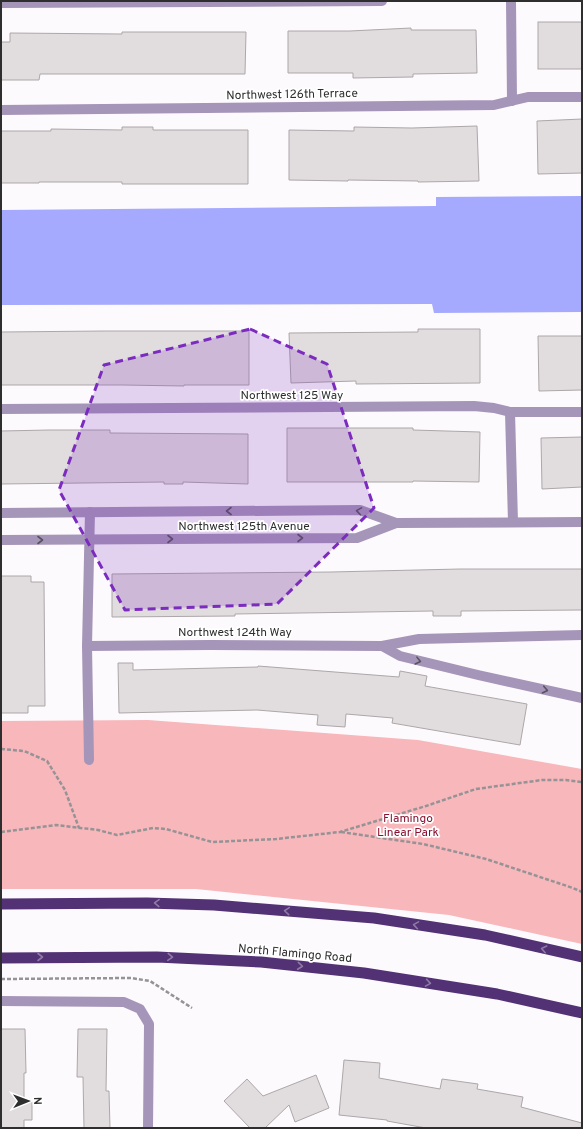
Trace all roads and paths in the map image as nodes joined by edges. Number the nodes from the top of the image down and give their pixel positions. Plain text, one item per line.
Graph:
1 (382, 1) edge
2 (511, 1) edge
3 (82, 2) edge
4 (1, 3) edge
5 (582, 97) edge
6 (512, 101) junction
7 (1, 110) edge
8 (1, 409) edge
9 (510, 412) junction
10 (582, 412) edge
11 (90, 512) junction
12 (1, 513) edge
13 (513, 522) junction
14 (582, 522) edge
15 (396, 523) junction
16 (90, 539) junction
17 (1, 540) edge
18 (582, 635) edge
19 (87, 646) junction
20 (382, 646) junction
21 (582, 698) edge
22 (1, 749) edge
23 (89, 760) dead end
24 (582, 782) edge
25 (79, 828) junction
26 (1, 832) edge
27 (340, 832) junction
28 (582, 892) edge
29 (1, 904) edge
30 (582, 957) edge
31 (1, 958) edge
32 (1, 979) edge
33 (1, 1001) edge
34 (192, 1008) dead end
35 (582, 1013) edge
36 (148, 1128) edge

1 - 3 street
2 - 6 street
3 - 4 street
5 - 6 street, Northwest 126th Terrace
6 - 7 street, Northwest 126th Terrace
8 - 9 street, Northwest 125 Way
9 - 10 street, Northwest 125 Way
9 - 13 street
11 - 12 street, Northwest 125th Avenue
15 -> 11 street, Northwest 125th Avenue
11 - 16 street
13 - 14 street, Northwest 125th Avenue
13 - 15 street, Northwest 125th Avenue
16 -> 15 street, Northwest 125th Avenue
17 -> 16 street, Northwest 125th Avenue
16 - 19 street
18 - 20 street, Northwest 124th Way
19 - 20 street, Northwest 124th Way
19 - 23 street
20 -> 21 street, Northwest 124th Way
22 - 25 path
24 - 27 path
25 - 26 path
25 - 27 path
27 - 28 path
30 -> 29 highway
31 -> 35 highway, North Flamingo Road
32 - 34 path
33 - 36 street

